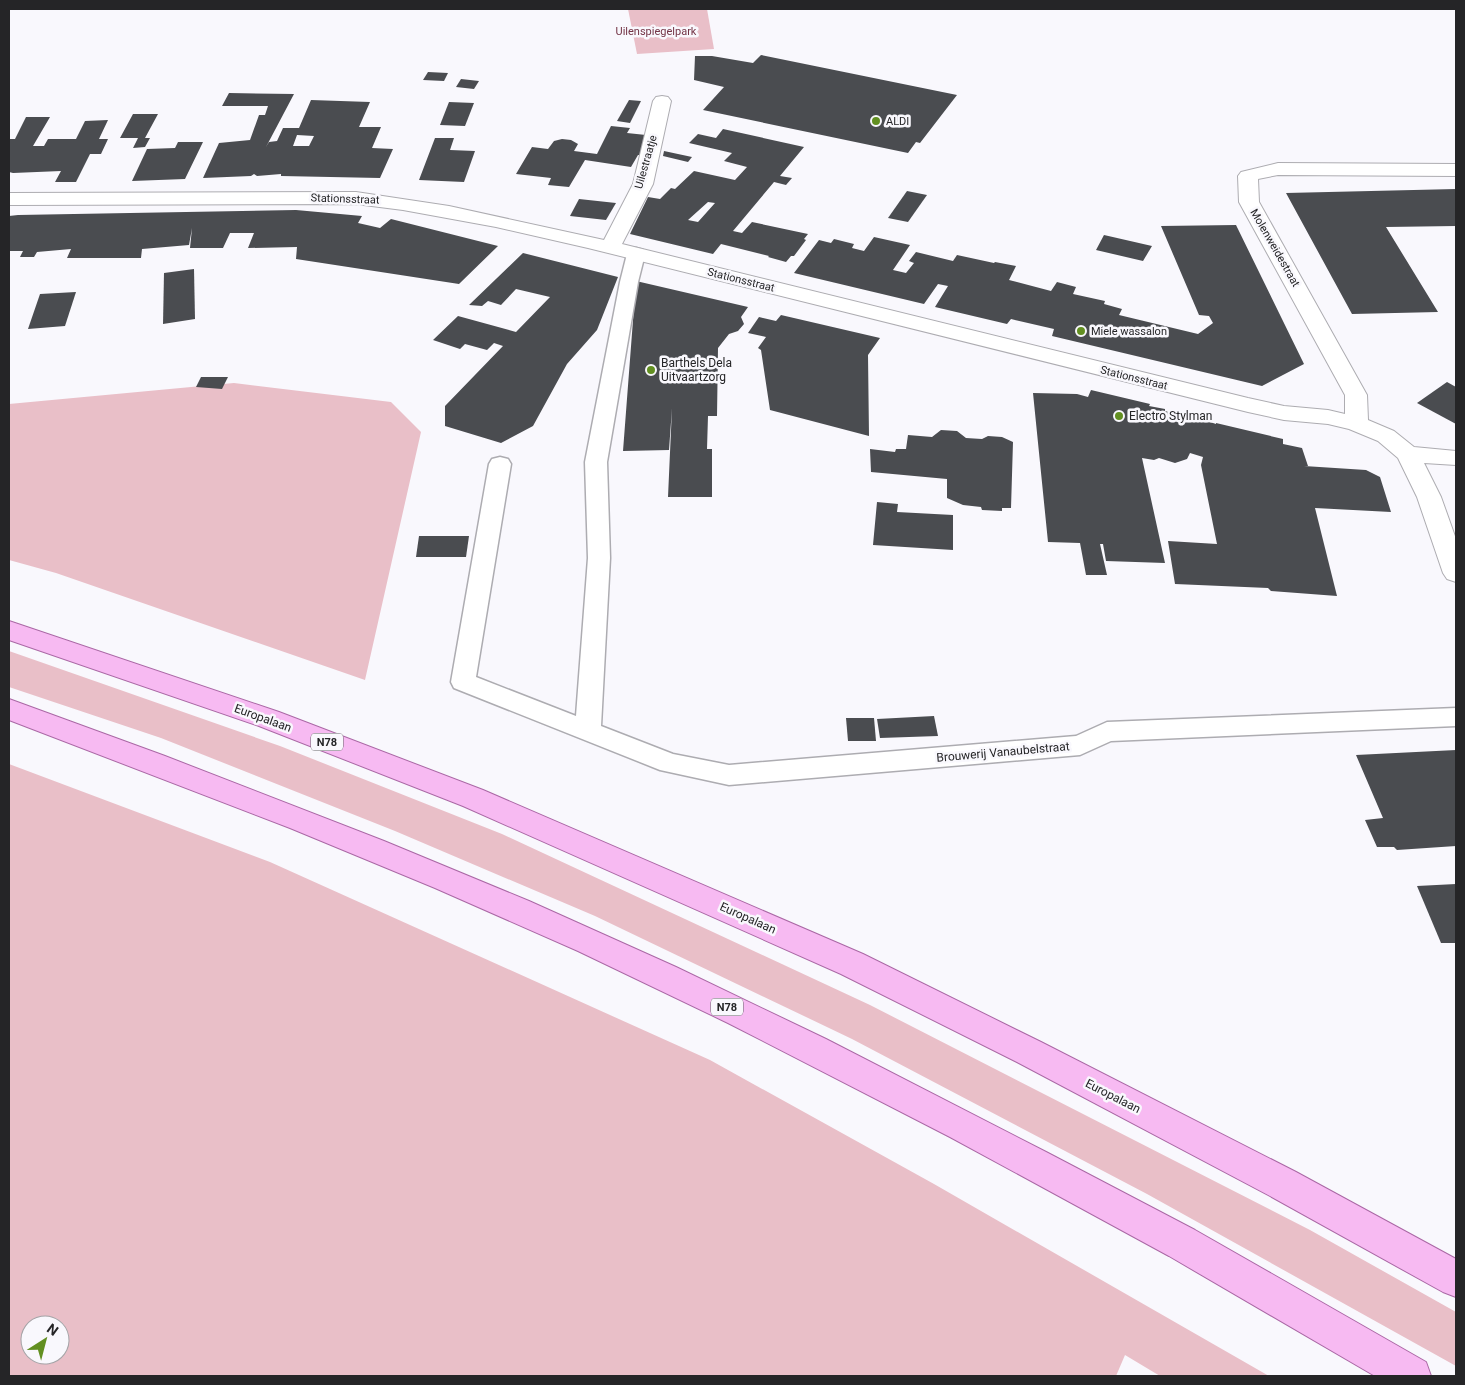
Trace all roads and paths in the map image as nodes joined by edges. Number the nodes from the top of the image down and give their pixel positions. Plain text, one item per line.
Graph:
1 (662, 101) dead end
2 (1456, 170) edge
3 (9, 199) edge
4 (610, 248) junction
5 (636, 254) junction
6 (1357, 424) junction
7 (1408, 454) junction
8 (1456, 458) edge
9 (500, 464) dead end
10 (1456, 573) edge
11 (9, 630) edge
12 (9, 708) edge
13 (1456, 718) edge
14 (588, 730) junction
15 (1456, 1279) edge
16 (1412, 1376) edge

1 - 4 street, Uilestraatje
2 - 6 street, Molenweidestraat
3 - 4 street, Stationsstraat
4 - 5 street, Stationsstraat
5 - 6 street, Stationsstraat
5 - 14 lane
6 - 7 street, Stationsstraat
7 - 8 street
7 - 10 street
9 - 14 lane, Brouwerij Vanaubelstraat
11 - 15 main road, Europalaan / N78
12 - 16 main road, N78
13 - 14 lane, Brouwerij Vanaubelstraat

